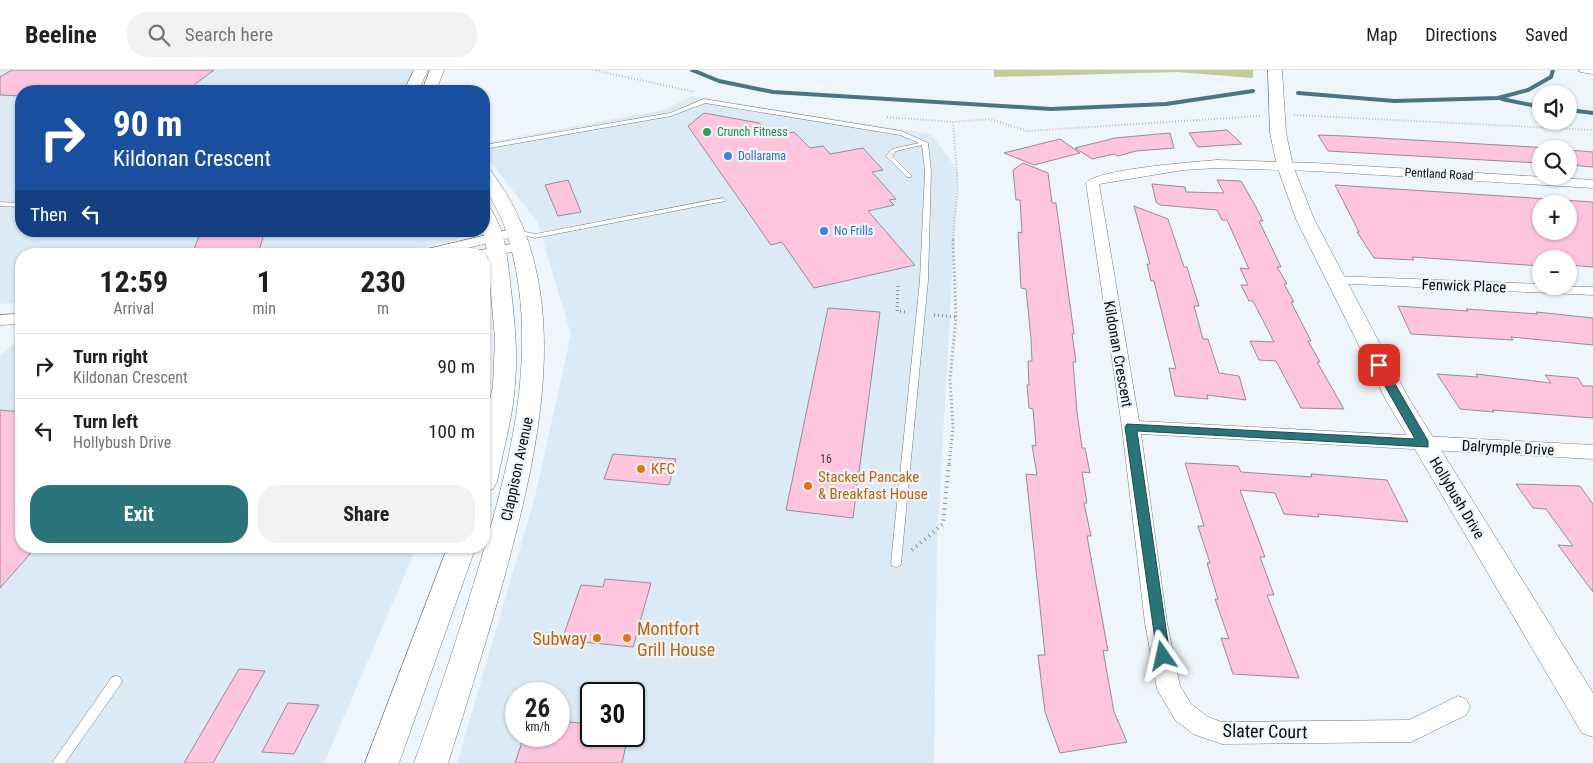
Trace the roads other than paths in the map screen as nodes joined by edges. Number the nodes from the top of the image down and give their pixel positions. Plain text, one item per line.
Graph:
1 (421, 70) edge
2 (437, 70) edge
3 (1585, 70) edge
4 (1593, 72) edge
5 (414, 85) edge
6 (431, 85) edge
7 (1276, 98) edge
8 (925, 143) junction
9 (490, 146) edge
10 (1285, 166) junction
11 (909, 176) dead end
12 (490, 183) edge
13 (1593, 184) edge
14 (723, 200) dead end
15 (0, 204) edge
16 (15, 204) edge
17 (490, 220) edge
18 (507, 243) edge
19 (469, 248) edge
20 (1335, 280) junction
21 (1593, 291) edge
22 (15, 319) edge
23 (0, 320) edge
24 (1131, 427) junction
25 (1424, 444) junction
26 (1593, 452) edge
27 (490, 453) edge
28 (460, 553) edge
29 (896, 562) road end
30 (116, 680) dead end
31 (1458, 707) dead end
32 (1593, 722) edge
33 (58, 763) edge
34 (382, 763) edge
35 (431, 763) edge

1 - 5 main road
2 - 6 main road
3 - 4 street
7 - 10 main road, Hollybush Drive
8 - 9 lane
8 - 11 lane
8 - 29 lane
10 - 13 street, Pentland Road
10 - 20 main road, Hollybush Drive
10 - 24 street, Kildonan Crescent
12 - 18 main road, Clappison Avenue
14 - 18 lane
15 - 16 lane
17 - 18 main road, Clappison Avenue
18 - 19 street
18 - 27 main road, Clappison Avenue
18 - 35 main road, Clappison Avenue
20 - 21 street, Fenwick Place
20 - 25 main road, Hollybush Drive
22 - 23 street
24 - 25 street, Kildonan Crescent
24 - 31 street, Slater Court
25 - 26 street, Dalrymple Drive
25 - 32 main road, Hollybush Drive
28 - 34 main road
30 - 33 lane

